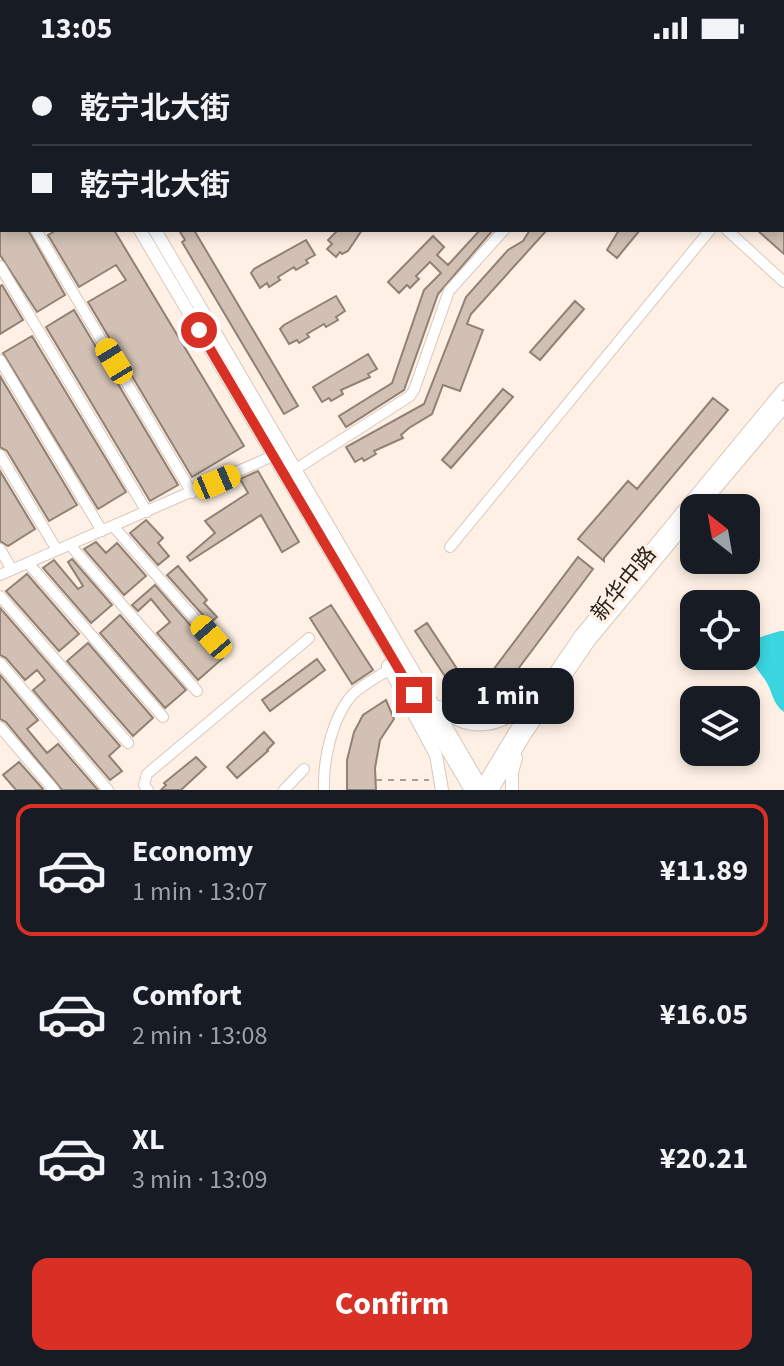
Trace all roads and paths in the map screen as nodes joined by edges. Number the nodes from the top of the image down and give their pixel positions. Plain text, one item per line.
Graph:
1 (37, 232) edge
2 (141, 232) edge
3 (156, 232) edge
4 (502, 232) edge
5 (708, 232) edge
6 (729, 232) edge
7 (0, 266) edge
8 (784, 282) edge
9 (0, 360) edge
10 (784, 389) edge
11 (784, 407) edge
12 (0, 455) edge
13 (273, 456) junction
14 (296, 469) junction
15 (192, 493) junction
16 (711, 494) edge
17 (147, 512) junction
18 (113, 526) junction
19 (102, 531) junction
20 (680, 531) edge
21 (70, 545) junction
22 (450, 547) dead end
23 (0, 549) edge
24 (57, 550) junction
25 (28, 563) junction
26 (12, 570) junction
27 (0, 575) edge
28 (0, 596) edge
29 (357, 598) junction
30 (211, 637) dead end
31 (309, 638) dead end
32 (0, 663) edge
33 (411, 666) junction
34 (390, 669) junction
35 (543, 690) junction
36 (197, 691) dead end
37 (477, 697) dead end
38 (163, 717) dead end
39 (479, 725) junction
40 (0, 727) edge
41 (526, 733) junction
42 (128, 743) dead end
43 (304, 769) dead end
44 (376, 780) dead end
45 (442, 785) edge
46 (481, 789) edge
47 (54, 790) edge
48 (108, 790) edge
49 (148, 790) edge
50 (284, 790) edge
51 (324, 790) edge
52 (512, 790) edge

1 - 15 street
2 - 13 main road
3 - 14 main road
4 - 14 street
5 - 22 street
6 - 8 street
7 - 17 street
9 - 19 street
10 - 35 main road, 新华中路
11 - 16 main road
12 - 24 street
13 - 15 street
13 - 29 main road
14 - 33 main road
15 - 17 street
17 - 18 street
18 - 19 street
18 - 30 street
19 - 21 street
20 - 41 main road, 新华中路
21 - 24 street
21 - 36 street
23 - 26 street
24 - 25 street
25 - 26 street
25 - 38 street
26 - 27 street
28 - 42 street
29 - 34 main road
29 - 46 main road
31 - 49 street
32 - 48 street
33 - 39 main road
33 - 46 main road
34 - 45 main road
34 - 51 street
35 - 39 main road
35 - 46 main road, 新华中路
37 - 39 path
40 - 47 street
41 - 46 main road, 新华中路
41 - 52 main road
43 - 50 street
44 - 45 path

